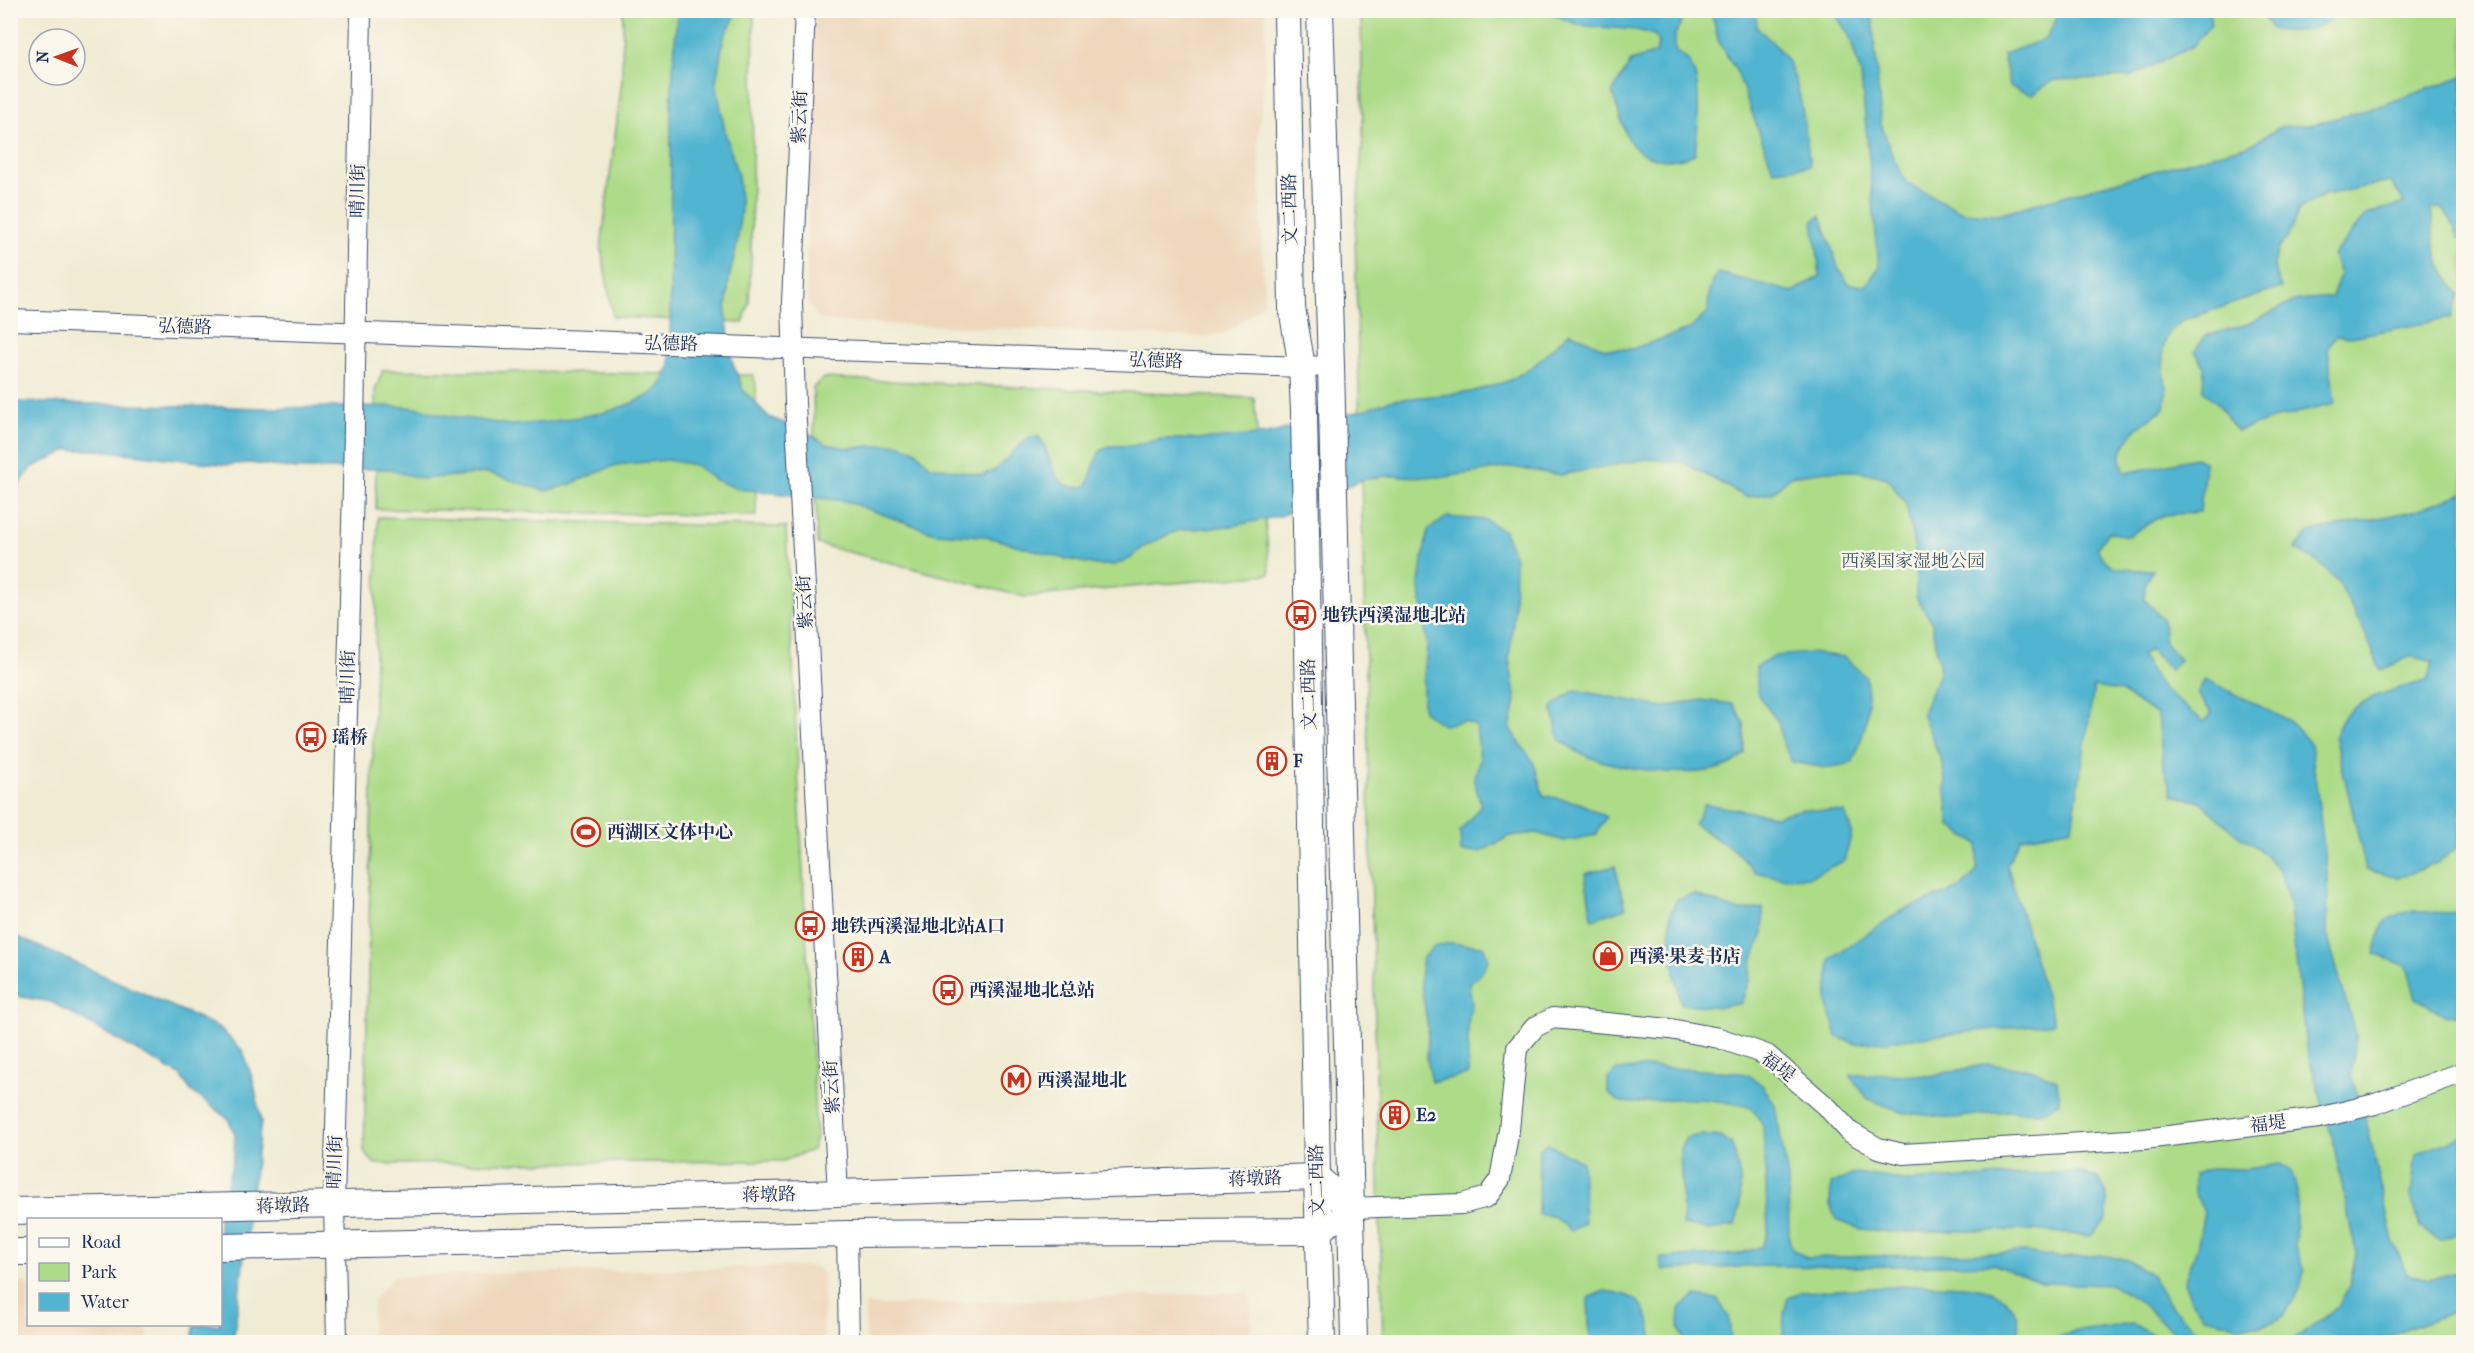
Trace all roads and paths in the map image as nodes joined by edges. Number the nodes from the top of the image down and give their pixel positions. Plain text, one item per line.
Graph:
1 (361, 10) edge
2 (805, 10) edge
3 (1287, 10) edge
4 (1320, 10) edge
5 (10, 320) edge
6 (356, 333) junction
7 (793, 347) junction
8 (1331, 366) junction
9 (1302, 367) junction
10 (2463, 1072) edge
11 (1317, 1177) junction
12 (838, 1193) junction
13 (334, 1204) junction
14 (1350, 1208) junction
15 (10, 1211) edge
16 (1318, 1231) junction
17 (847, 1234) junction
18 (334, 1245) junction
19 (222, 1247) edge
20 (10, 1252) edge
21 (27, 1252) edge
22 (337, 1342) edge
23 (849, 1342) edge
24 (1322, 1342) edge
25 (1354, 1342) edge

1 - 6 street, 晴川街
2 - 7 street, 紫云街
3 - 9 main road, 文二西路
4 - 8 main road, 文二西路
5 - 6 street, 弘德路
6 - 7 street, 弘德路
6 - 13 street, 晴川街
7 - 9 street, 弘德路
7 - 12 street, 紫云街
8 - 9 street, 弘德路
8 - 14 main road, 文二西路
9 - 11 main road, 文二西路
10 - 14 street, 福堤
11 - 12 main road, 蒋墩路
11 - 14 main road
11 - 16 main road, 文二西路
12 - 13 main road, 蒋墩路
13 - 15 main road, 蒋墩路
13 - 18 street, 晴川街
14 - 16 main road
14 - 25 main road, 文二西路
16 - 17 main road
16 - 24 main road, 文二西路
17 - 18 main road
17 - 23 street
18 - 19 main road
18 - 22 street, 晴川街
20 - 21 main road

